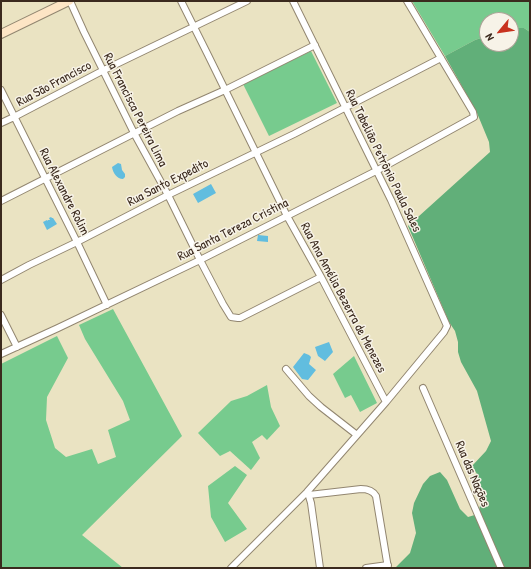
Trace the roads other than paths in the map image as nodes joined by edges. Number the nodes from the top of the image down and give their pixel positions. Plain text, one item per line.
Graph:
1 (69, 1) edge
2 (181, 1) edge
3 (247, 1) edge
4 (293, 1) edge
5 (407, 1) edge
6 (194, 27) junction
7 (1, 34) edge
8 (315, 45) junction
9 (441, 58) junction
10 (102, 71) junction
11 (1, 90) edge
12 (225, 90) junction
13 (345, 107) junction
14 (14, 117) junction
15 (1, 123) edge
16 (134, 133) junction
17 (256, 153) junction
18 (376, 171) junction
19 (45, 179) junction
20 (168, 195) junction
21 (1, 202) edge
22 (287, 216) junction
23 (77, 242) junction
24 (200, 260) junction
25 (321, 277) junction
26 (1, 280) edge
27 (107, 305) junction
28 (1, 315) edge
29 (17, 347) junction
30 (1, 354) edge
31 (286, 369) dead end
32 (423, 388) dead end
33 (386, 402) junction
34 (357, 435) junction
35 (308, 493) junction
36 (388, 566) edge
37 (231, 568) edge
38 (320, 568) edge
39 (366, 568) edge
40 (501, 568) edge

1 - 7 main road
1 - 10 street, Rua Francisca Pereira Lima
2 - 6 street, Rua Ana Amélia Bezerra de Menezes
3 - 6 street, Rua São Francisco
4 - 8 street, Rua Tabelião Petrônio Paula Sales
5 - 9 street
6 - 10 street, Rua São Francisco
6 - 12 street, Rua Ana Amélia Bezerra de Menezes
8 - 12 street
8 - 13 street, Rua Tabelião Petrônio Paula Sales
9 - 13 street, Rua Santo Expedito
9 - 18 street, Rua Santa Tereza Cristina
10 - 14 street, Rua São Francisco
10 - 16 street, Rua Francisca Pereira Lima
11 - 14 street, Rua Alexandre Rolim
12 - 16 street
12 - 17 street, Rua Ana Amélia Bezerra de Menezes
13 - 17 street, Rua Santo Expedito
13 - 18 street, Rua Tabelião Petrônio Paula Sales
14 - 15 street, Rua São Francisco
14 - 19 street, Rua Alexandre Rolim
16 - 19 street
16 - 20 street, Rua Francisca Pereira Lima
17 - 20 street, Rua Santo Expedito
17 - 22 street, Rua Ana Amélia Bezerra de Menezes
18 - 22 street, Rua Santa Tereza Cristina
18 - 33 street, Rua Tabelião Petrônio Paula Sales
19 - 21 street
19 - 23 street, Rua Alexandre Rolim
20 - 23 street, Rua Santo Expedito
20 - 24 street, Rua Francisca Pereira Lima
22 - 24 street, Rua Santa Tereza Cristina
22 - 25 street, Rua Ana Amélia Bezerra de Menezes
23 - 26 street, Rua Santo Expedito
23 - 27 street, Rua Alexandre Rolim
24 - 25 street, Rua Francisca Pereira Lima
24 - 27 street, Rua Santa Tereza Cristina
25 - 33 street, Rua Ana Amélia Bezerra de Menezes
27 - 29 street, Rua Santa Tereza Cristina
28 - 29 street
29 - 30 street, Rua Santa Tereza Cristina
31 - 34 street
32 - 40 street, Rua das Nações
33 - 34 street
34 - 35 street
35 - 36 street
35 - 37 street
35 - 38 street
36 - 39 street

